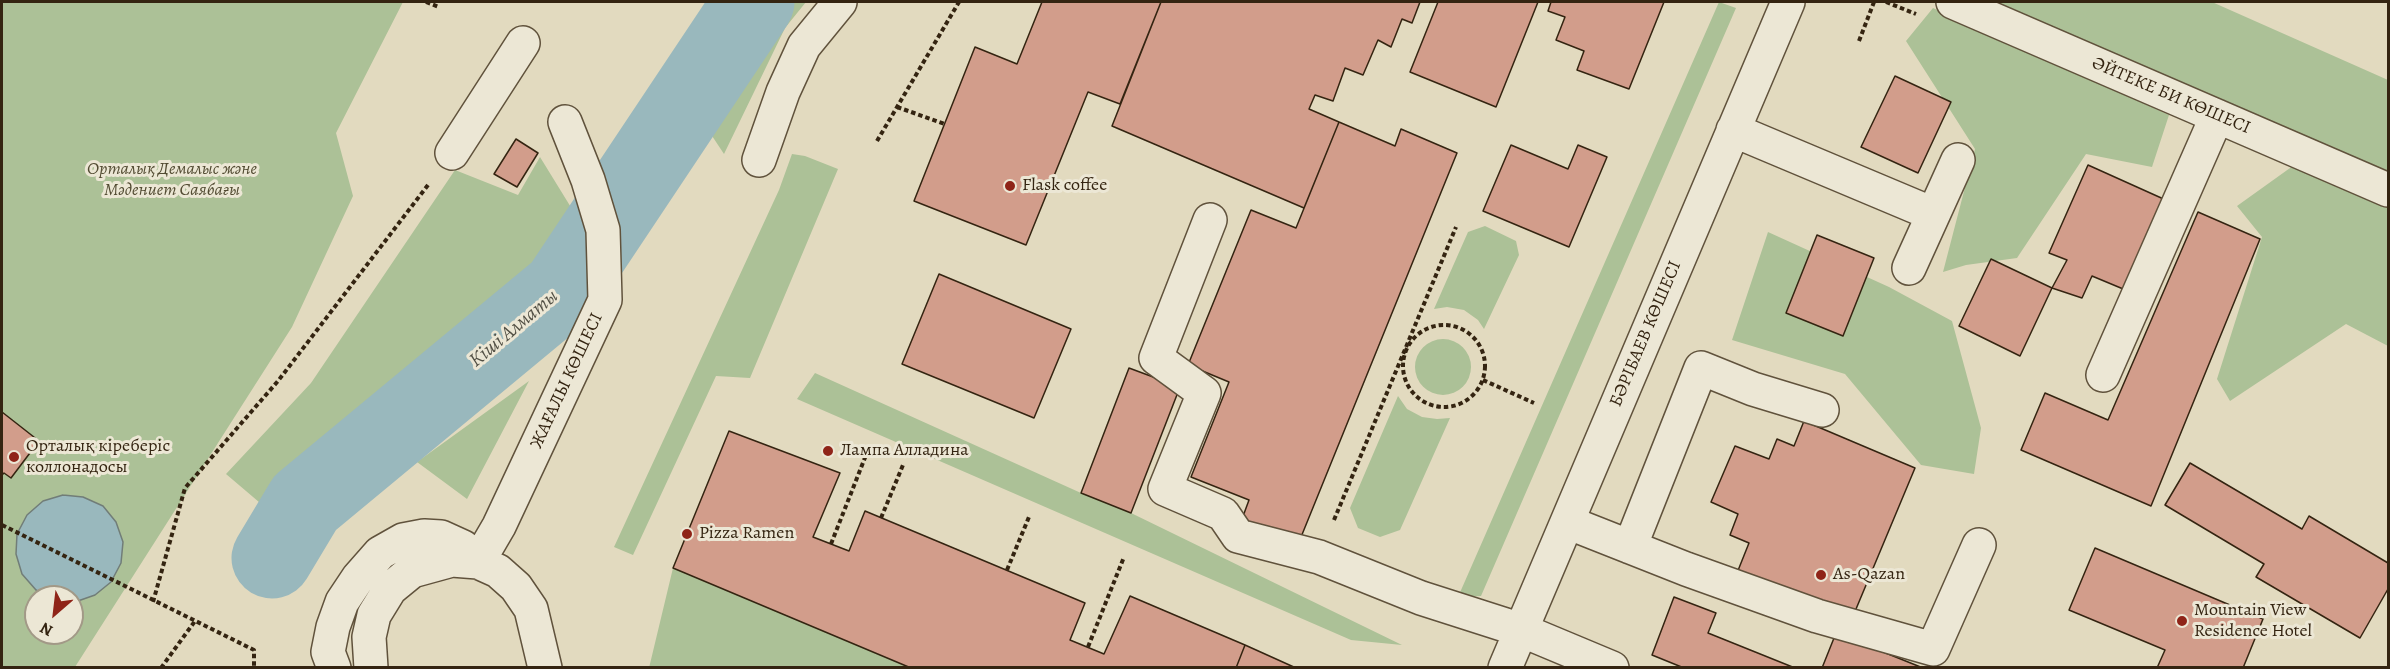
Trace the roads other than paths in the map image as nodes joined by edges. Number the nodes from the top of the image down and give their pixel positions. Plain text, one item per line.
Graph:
1 (840, 2) edge
2 (1788, 2) edge
3 (1953, 2) edge
4 (523, 43) dead end
5 (2217, 116) junction
6 (565, 122) dead end
7 (1733, 130) junction
8 (452, 153) road end
9 (759, 160) dead end
10 (1958, 160) dead end
11 (2388, 190) edge
12 (1933, 214) junction
13 (1210, 220) dead end
14 (1909, 268) dead end
15 (2103, 375) dead end
16 (1822, 410) dead end
17 (1567, 522) junction
18 (1979, 545) dead end
19 (1630, 547) junction
20 (478, 562) junction
21 (1521, 630) junction
22 (334, 668) edge
23 (371, 668) edge
24 (545, 668) edge
25 (1505, 668) edge
26 (1612, 668) edge

1 - 9 street
2 - 7 street, БӘРІБАЕВ КӨШЕСІ
3 - 5 street, ӘЙТЕКЕ БИ КӨШЕСІ
4 - 8 street
5 - 11 street, ӘЙТЕКЕ БИ КӨШЕСІ
5 - 15 street
6 - 20 street, ЖАҒАЛЫ КӨШЕСІ
7 - 12 street
7 - 17 street, БӘРІБАЕВ КӨШЕСІ
10 - 12 street
12 - 14 street
13 - 21 street
16 - 19 street
17 - 19 street
17 - 21 street, БӘРІБАЕВ КӨШЕСІ
18 - 19 street
20 - 22 street
20 - 23 street
20 - 24 street
21 - 25 street, БӘРІБАЕВ КӨШЕСІ
21 - 26 street

